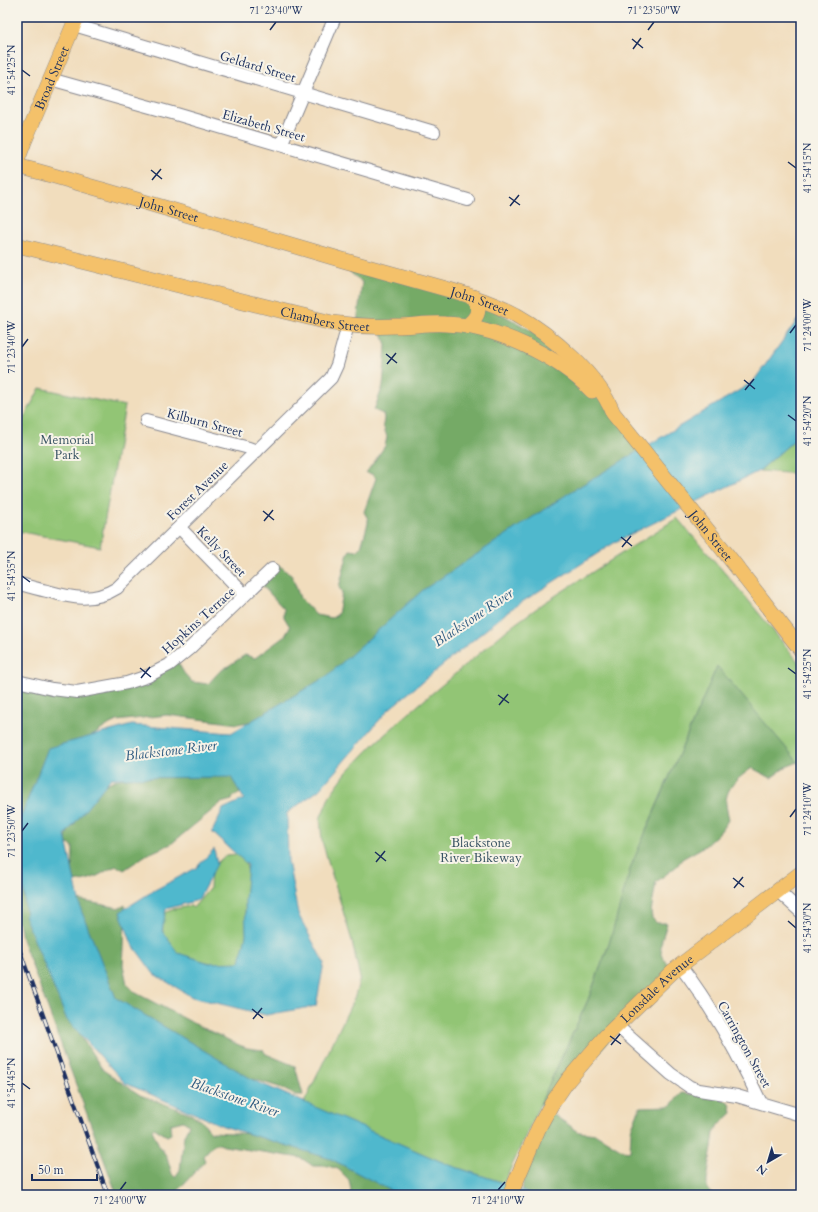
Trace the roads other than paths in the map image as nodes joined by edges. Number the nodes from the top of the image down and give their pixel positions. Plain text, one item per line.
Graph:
1 (335, 17) edge
2 (75, 21) edge
3 (50, 79) junction
4 (303, 94) junction
5 (23, 129) edge
6 (434, 132) dead end
7 (282, 145) junction
8 (17, 161) edge
9 (17, 166) edge
10 (468, 200) dead end
11 (17, 245) edge
12 (473, 297) junction
13 (348, 325) junction
14 (467, 326) junction
15 (555, 342) junction
16 (538, 352) junction
17 (613, 412) junction
18 (146, 421) dead end
19 (256, 451) junction
20 (179, 527) junction
21 (272, 569) dead end
22 (17, 583) edge
23 (245, 595) junction
24 (801, 650) edge
25 (17, 681) edge
26 (801, 872) edge
27 (778, 891) junction
28 (801, 912) edge
29 (680, 965) junction
30 (616, 1025) junction
31 (761, 1103) junction
32 (801, 1115) edge
33 (512, 1189) edge

1 - 4 street
2 - 3 main road, Broad Street
2 - 4 street, Geldard Street
3 - 5 main road, Broad Street
3 - 7 street, Elizabeth Street
4 - 6 street, Geldard Street
4 - 7 street
5 - 8 main road, Broad Street
7 - 10 street, Elizabeth Street
9 - 12 main road, John Street
11 - 13 main road, Chambers Street
12 - 14 main road
12 - 15 main road, John Street
13 - 14 main road, Chambers Street
13 - 19 street, Forest Avenue
14 - 16 main road, Chambers Street
15 - 16 main road
15 - 17 main road, John Street
16 - 17 main road, Chambers Street
17 - 24 main road, John Street
18 - 19 street, Kilburn Street
19 - 20 street, Forest Avenue
20 - 22 street, Forest Avenue
20 - 23 street, Kelly Street
21 - 23 street, Hopkins Terrace
23 - 25 street, Hopkins Terrace
26 - 27 main road, Lonsdale Avenue
27 - 28 street
27 - 29 main road, Lonsdale Avenue
29 - 30 main road, Lonsdale Avenue
29 - 31 street, Carrington Street
30 - 31 street
30 - 33 main road, Lonsdale Avenue
31 - 32 street, Carrington Street

